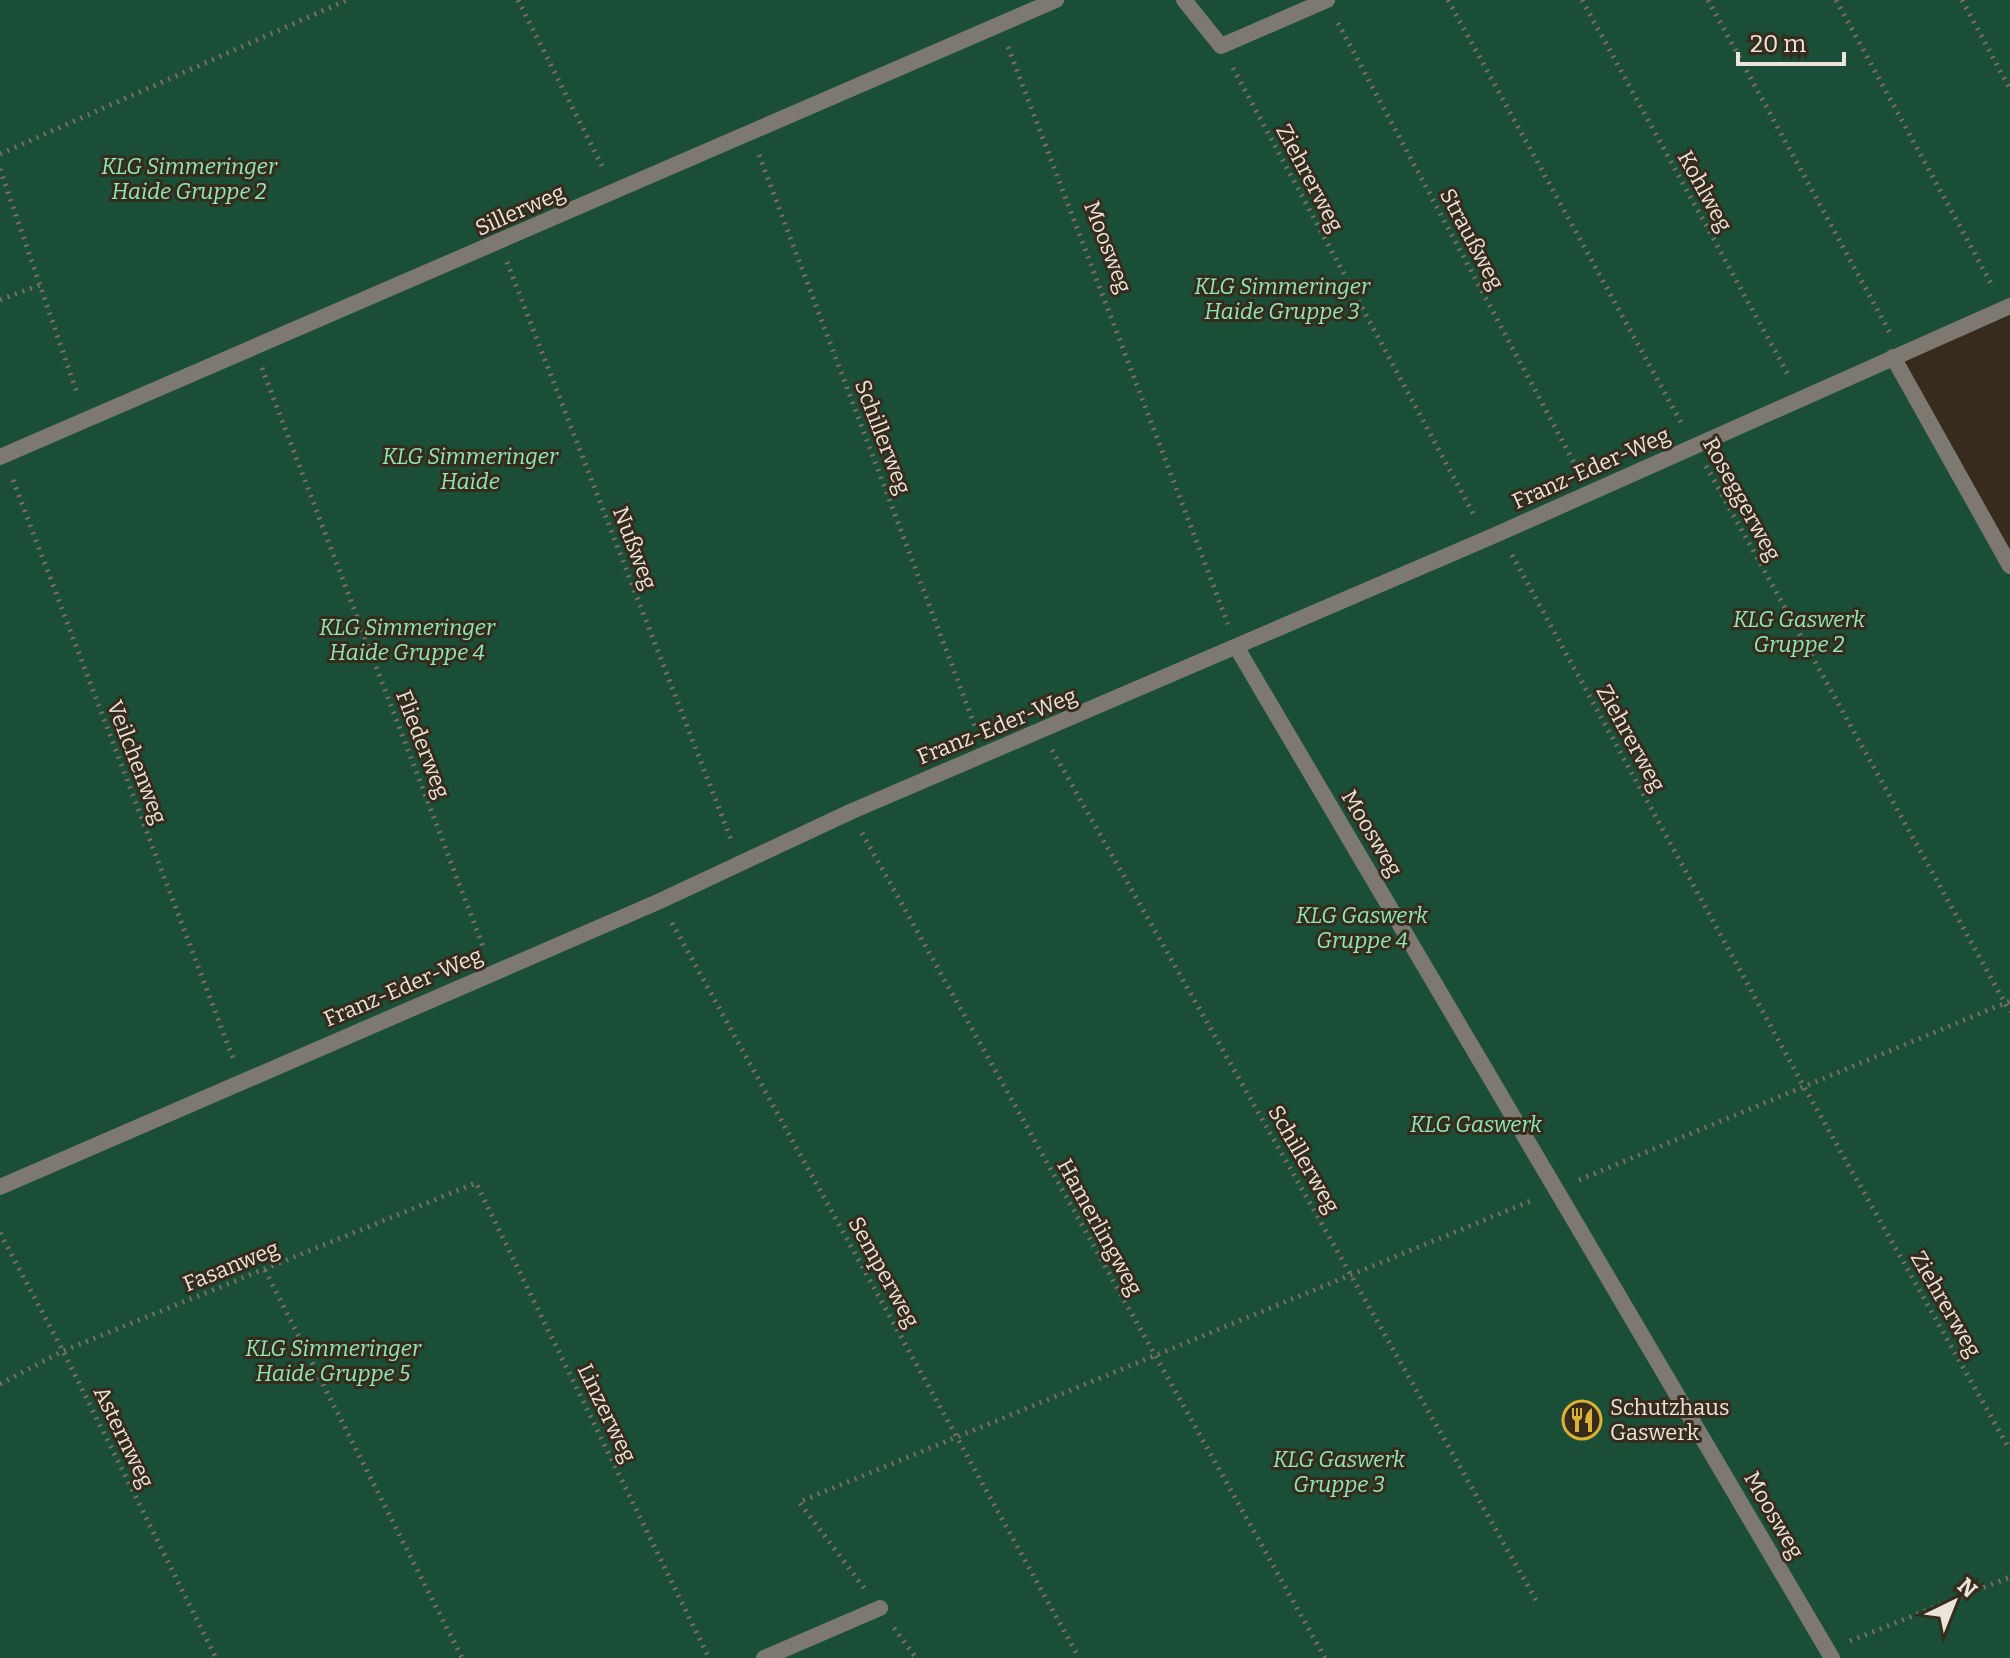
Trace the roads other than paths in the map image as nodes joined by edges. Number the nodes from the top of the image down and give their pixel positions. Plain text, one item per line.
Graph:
1 (1056, 0) edge
2 (1184, 0) edge
3 (1326, 0) edge
4 (2007, 307) edge
5 (1897, 356) junction
6 (2, 456) edge
7 (2010, 566) edge
8 (1237, 648) junction
9 (0, 1187) edge
10 (880, 1608) road end
11 (1830, 1654) edge
12 (764, 1658) edge

1 - 6 street, Sillerweg
2 - 3 street
4 - 5 street, Franz-Eder-Weg
5 - 7 street
5 - 8 street, Franz-Eder-Weg
8 - 9 street, Franz-Eder-Weg
8 - 11 street, Moosweg
10 - 12 street

